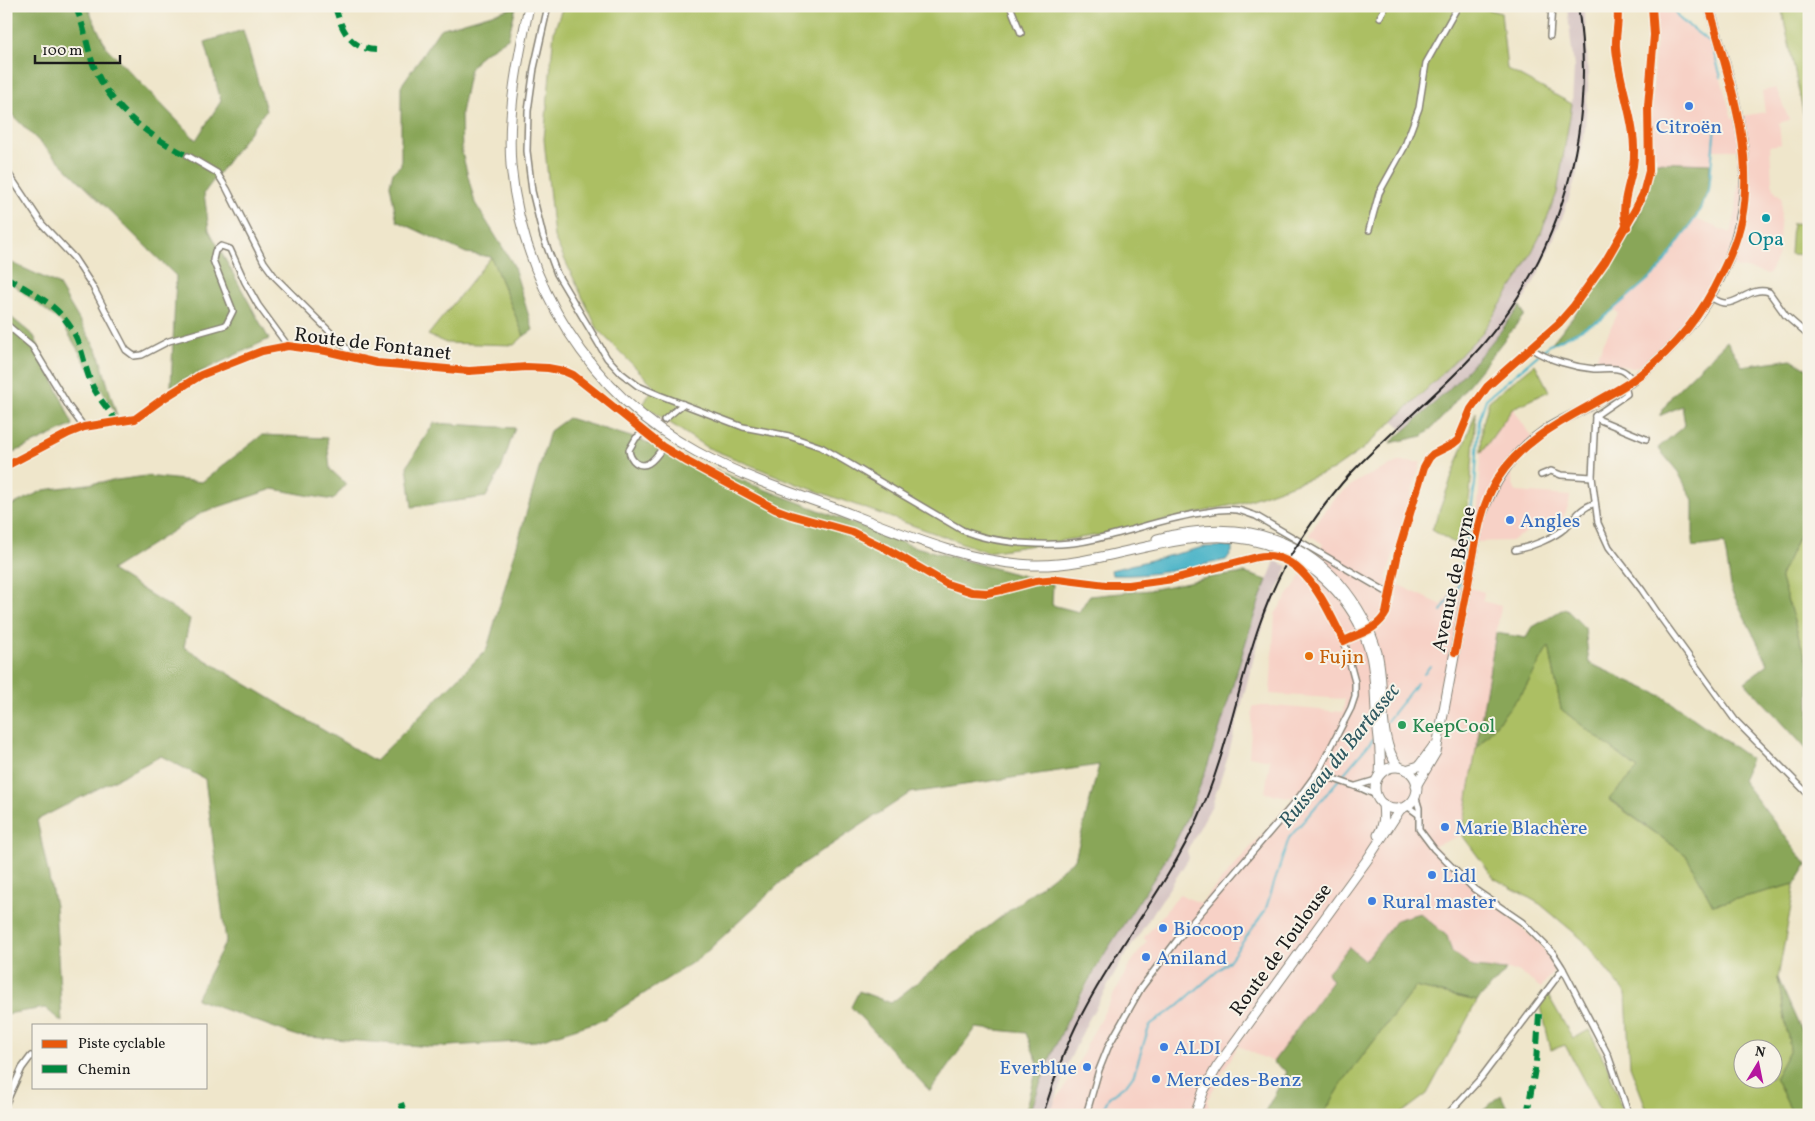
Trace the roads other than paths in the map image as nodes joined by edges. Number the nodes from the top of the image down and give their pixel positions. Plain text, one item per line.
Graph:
1 (529, 6) edge
2 (548, 6) edge
3 (1010, 6) edge
4 (1386, 6) edge
5 (1458, 6) edge
6 (1552, 6) edge
7 (1617, 6) edge
8 (1652, 6) edge
9 (1709, 6) edge
10 (1380, 17) dead end
11 (1021, 33) dead end
12 (1550, 36) dead end
13 (188, 156) dead end
14 (6, 170) edge
15 (1627, 227) junction
16 (1368, 230) dead end
17 (1710, 297) junction
18 (6, 324) edge
19 (1809, 336) edge
20 (288, 346) junction
21 (1534, 350) junction
22 (350, 356) junction
23 (1629, 383) junction
24 (683, 404) junction
25 (1595, 416) junction
26 (664, 420) tunnel mouth
27 (84, 427) junction
28 (640, 435) tunnel mouth
29 (1646, 439) dead end
30 (663, 447) junction
31 (6, 466) edge
32 (1541, 475) dead end
33 (1592, 477) junction
34 (1595, 503) junction
35 (1515, 550) dead end
36 (1390, 592) junction
37 (1372, 628) dead end
38 (1359, 634) dead end
39 (1344, 641) junction
40 (1438, 735) junction
41 (1383, 743) junction
42 (1402, 769) junction
43 (1319, 770) junction
44 (1378, 777) junction
45 (1356, 786) junction
46 (1416, 790) junction
47 (1376, 795) junction
48 (1809, 795) edge
49 (1383, 804) junction
50 (1404, 807) junction
51 (1419, 815) junction
52 (1563, 969) junction
53 (31, 1056) dead end
54 (6, 1103) edge
55 (1086, 1115) edge
56 (1190, 1115) edge
57 (1195, 1115) edge
58 (1447, 1115) edge
59 (1630, 1115) edge

1 - 41 main road
2 - 24 street
3 - 11 street
4 - 10 street
5 - 16 street
6 - 12 street
7 - 15 street
8 - 15 street
9 - 17 main road, Avenue de Beyne
13 - 22 street
14 - 20 street
15 - 21 street
17 - 19 street
17 - 23 main road, Avenue de Beyne
18 - 27 street
20 - 22 street, Route de Fontanet
20 - 27 street, Route de Fontanet
21 - 23 street
21 - 36 street
22 - 30 street, Route de Fontanet
23 - 25 street
23 - 40 main road, Avenue de Beyne
24 - 26 street
24 - 36 street
25 - 29 street
25 - 33 street
27 - 31 street, Route de Fontanet
28 - 30 street
30 - 39 street, Route de Fontanet
32 - 33 street
33 - 34 street
34 - 35 street
34 - 48 street
36 - 37 street
38 - 39 street
39 - 43 street, Route de Fontanet
40 - 42 main road, Avenue de Beyne
40 - 46 main road, Avenue de Beyne
41 - 42 main road
41 - 44 main road
42 - 44 main road
42 - 46 main road
43 - 45 street
43 - 55 street, Route de Fontanet
44 - 45 street
44 - 47 main road
45 - 47 street
46 - 50 main road
46 - 51 street
47 - 49 main road
49 - 50 main road
49 - 56 main road, Route de Toulouse
50 - 51 street
50 - 57 main road, Route de Toulouse
51 - 52 street
52 - 58 street
52 - 59 street
53 - 54 street

